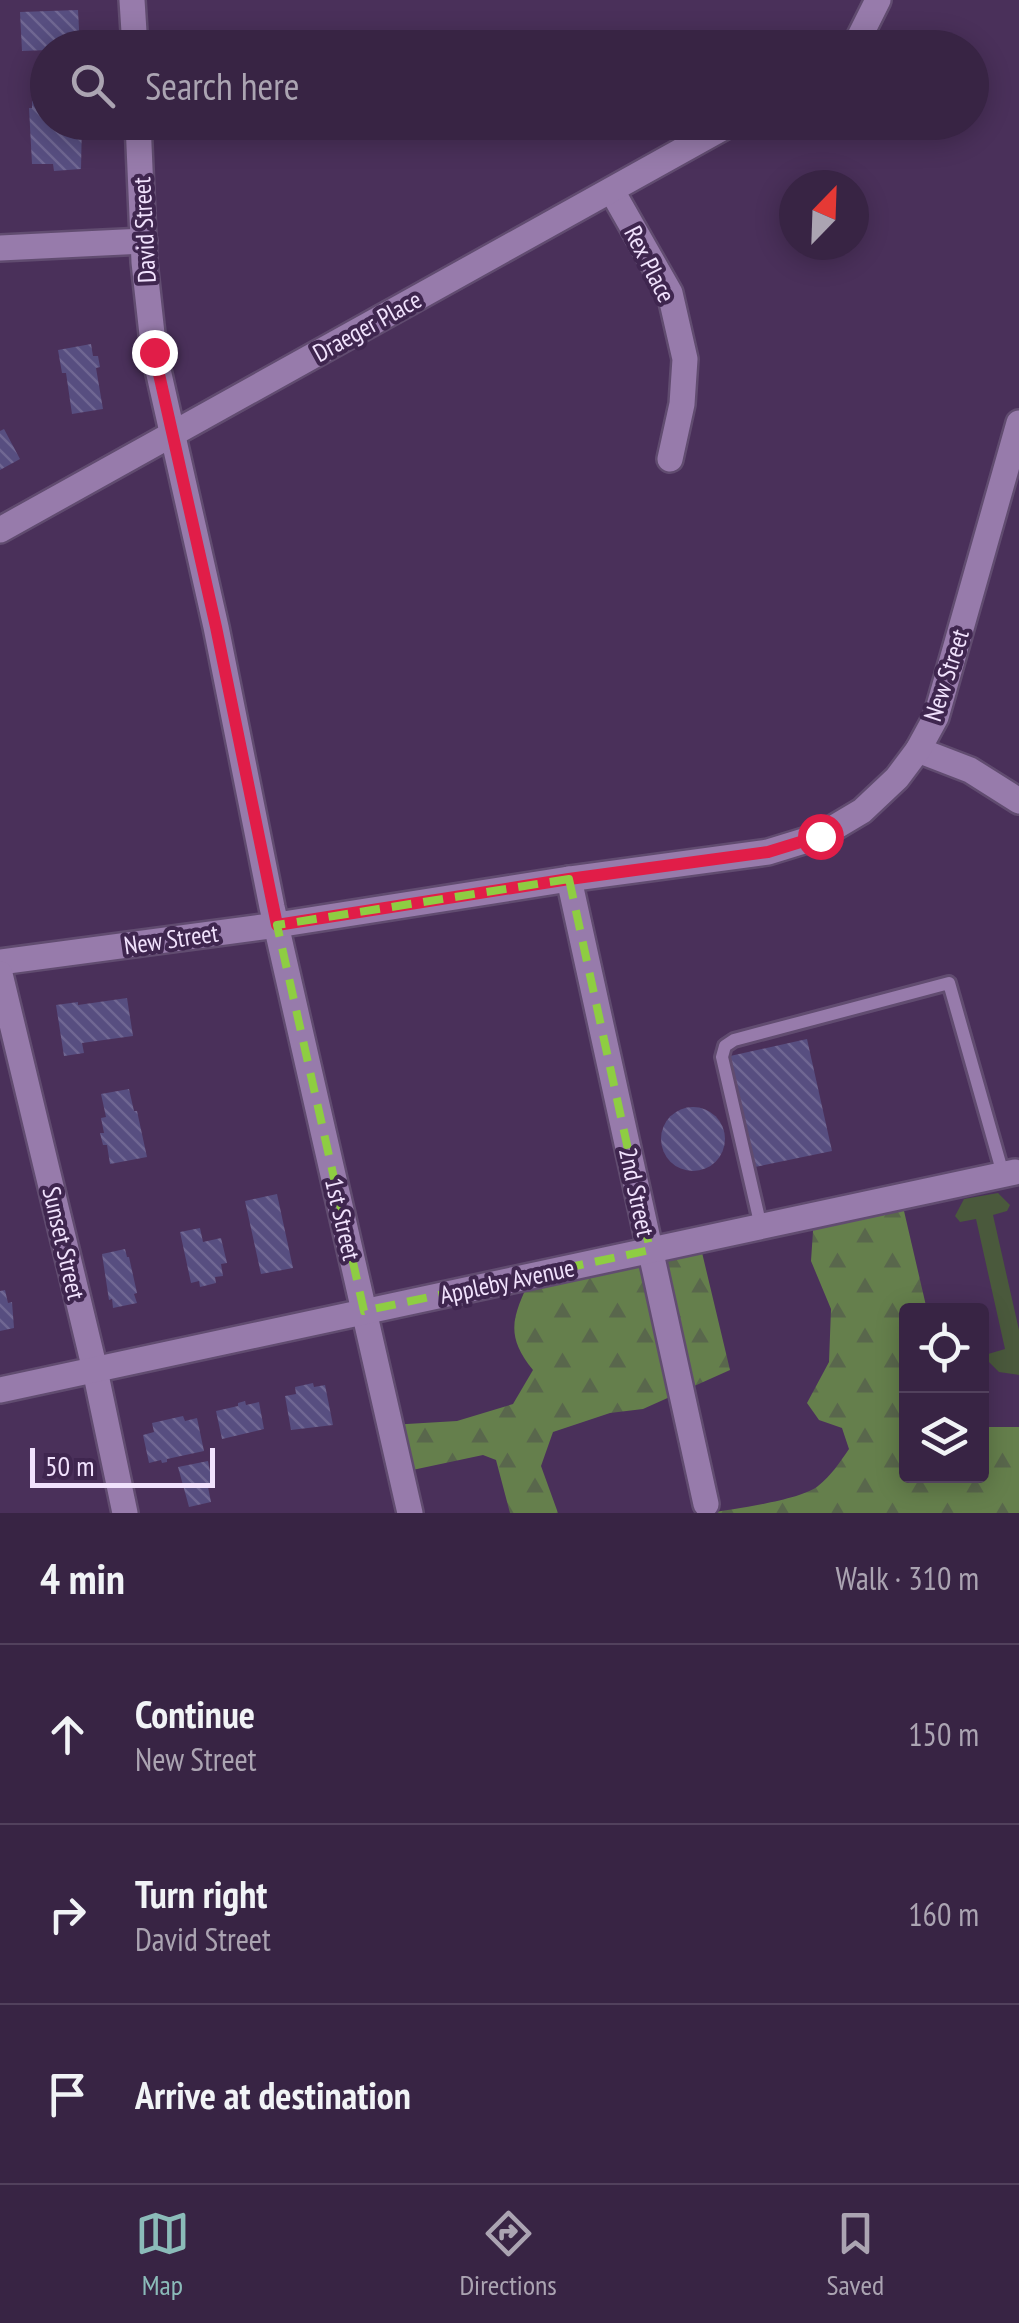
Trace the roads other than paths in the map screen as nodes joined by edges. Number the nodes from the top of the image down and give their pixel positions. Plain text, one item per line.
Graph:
1 (132, 0) edge
2 (878, 0) edge
3 (134, 30) edge
4 (863, 30) edge
5 (139, 140) edge
6 (701, 140) edge
7 (612, 191) junction
8 (144, 241) junction
9 (0, 248) edge
10 (1019, 423) edge
11 (173, 433) junction
12 (670, 459) dead end
13 (0, 530) edge
14 (918, 750) junction
15 (1019, 801) edge
16 (569, 879) junction
17 (277, 925) junction
18 (0, 962) edge
19 (0, 974) edge
20 (1009, 1173) joint
21 (760, 1227) junction
22 (650, 1250) junction
23 (364, 1311) junction
24 (94, 1370) junction
25 (0, 1390) edge
26 (706, 1504) dead end
27 (126, 1513) edge
28 (410, 1513) edge

1 - 3 street
2 - 4 street
5 - 8 street, David Street
6 - 7 street, Draeger Place
7 - 11 street, Draeger Place
7 - 12 street, Rex Place
8 - 9 street
8 - 11 street, David Street
10 - 14 street, New Street
11 - 13 street, Draeger Place
11 - 17 street, David Street
14 - 15 street
14 - 16 street, New Street
16 - 17 street, New Street
16 - 22 street, 2nd Street
17 - 18 street, New Street
17 - 23 street, 1st Street
19 - 24 street, Sunset Street
20 - 21 street, Appleby Avenue
20 - 21 lane
21 - 22 street, Appleby Avenue
22 - 23 street, Appleby Avenue
22 - 26 street, 2nd Street
23 - 24 street, Appleby Avenue
23 - 28 street, 1st Street
24 - 25 street, Appleby Avenue
24 - 27 street, Sunset Street

